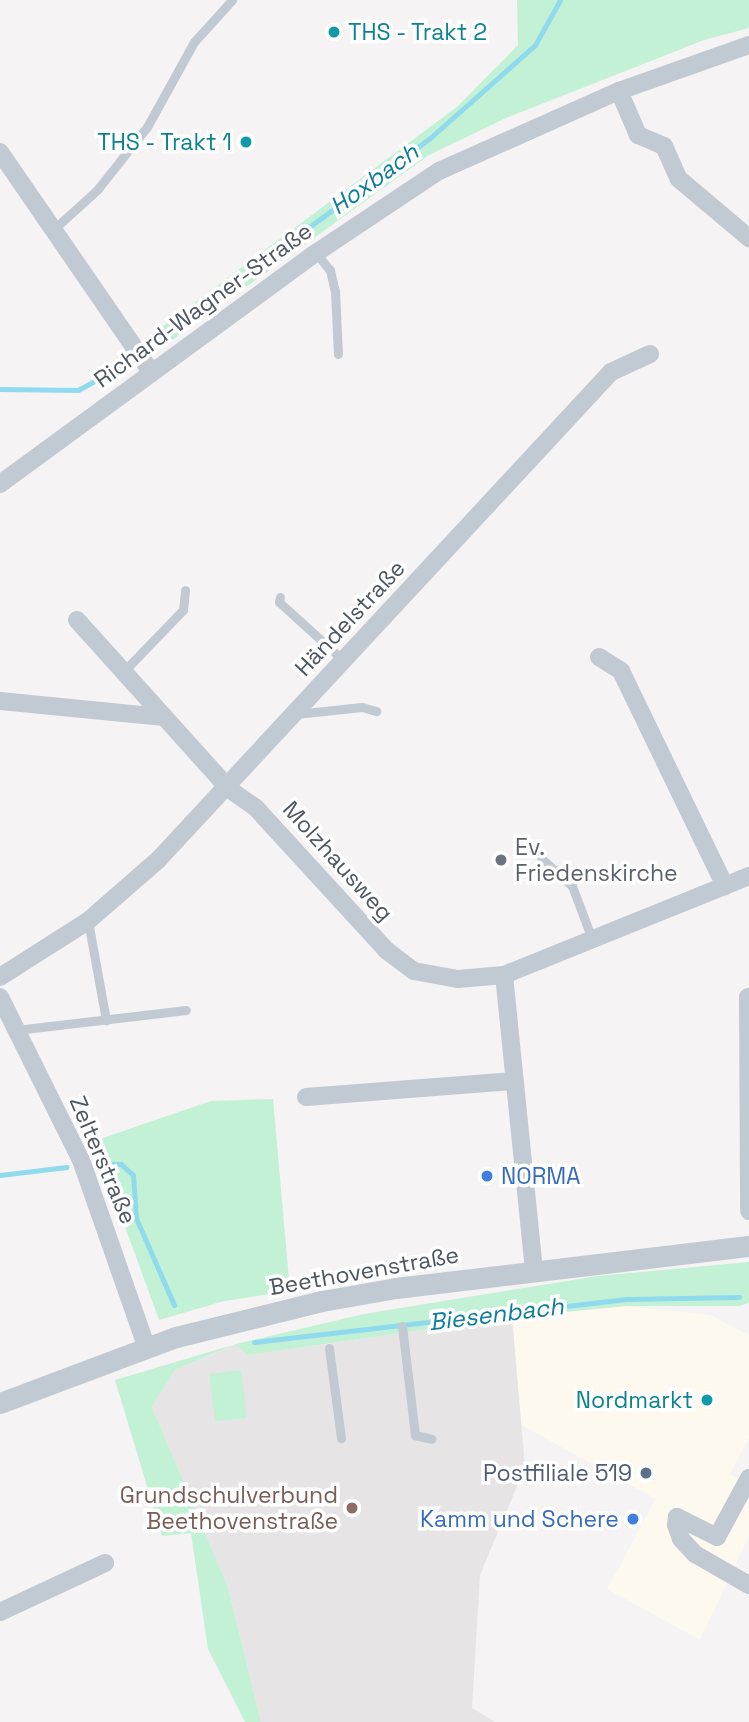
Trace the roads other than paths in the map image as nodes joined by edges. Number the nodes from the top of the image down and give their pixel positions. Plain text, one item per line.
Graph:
1 (232, 0) edge
2 (749, 45) edge
3 (619, 91) junction
4 (0, 152) edge
5 (54, 229) junction
6 (749, 238) edge
7 (316, 253) junction
8 (338, 354) dead end
9 (650, 354) dead end
10 (152, 373) junction
11 (0, 484) edge
12 (185, 590) dead end
13 (280, 597) dead end
14 (77, 620) dead end
15 (599, 657) dead end
16 (345, 663) junction
17 (124, 671) junction
18 (0, 701) edge
19 (376, 711) dead end
20 (295, 714) junction
21 (164, 717) junction
22 (229, 789) junction
23 (541, 858) dead end
24 (749, 876) edge
25 (725, 886) junction
26 (88, 921) junction
27 (592, 939) junction
28 (504, 975) junction
29 (0, 977) edge
30 (0, 997) edge
31 (748, 997) edge
32 (186, 1010) dead end
33 (106, 1020) junction
34 (16, 1030) junction
35 (514, 1081) junction
36 (306, 1097) dead end
37 (749, 1212) edge
38 (749, 1246) edge
39 (534, 1271) junction
40 (402, 1326) dead end
41 (147, 1348) junction
42 (329, 1348) dead end
43 (3, 1399) edge
44 (341, 1438) dead end
45 (432, 1438) dead end
46 (749, 1478) edge
47 (105, 1563) dead end
48 (749, 1584) edge
49 (0, 1612) edge

1 - 5 lane
2 - 3 street, Richard-Wagner-Straße
3 - 6 street
3 - 7 street, Richard-Wagner-Straße
4 - 5 street
5 - 10 street
7 - 8 lane
7 - 10 street, Richard-Wagner-Straße
9 - 16 street, Händelstraße
10 - 11 street, Richard-Wagner-Straße
12 - 17 lane
13 - 16 lane
14 - 17 street, Molzhausweg
15 - 25 street
16 - 20 street, Händelstraße
17 - 21 street, Molzhausweg
18 - 21 street
19 - 20 lane
20 - 22 street, Händelstraße
21 - 22 street, Molzhausweg
22 - 26 street, Händelstraße
22 - 28 street, Molzhausweg
23 - 27 lane
24 - 25 street
25 - 27 street
26 - 29 street, Händelstraße
26 - 33 lane
27 - 28 street
28 - 35 street
30 - 34 street, Zelterstraße
31 - 37 street
32 - 33 lane
33 - 34 lane
34 - 41 street, Zelterstraße
35 - 36 street
35 - 39 street
38 - 39 street, Beethovenstraße
39 - 41 street, Beethovenstraße
40 - 45 lane
41 - 43 street, Beethovenstraße
42 - 44 lane
46 - 48 street
47 - 49 street

